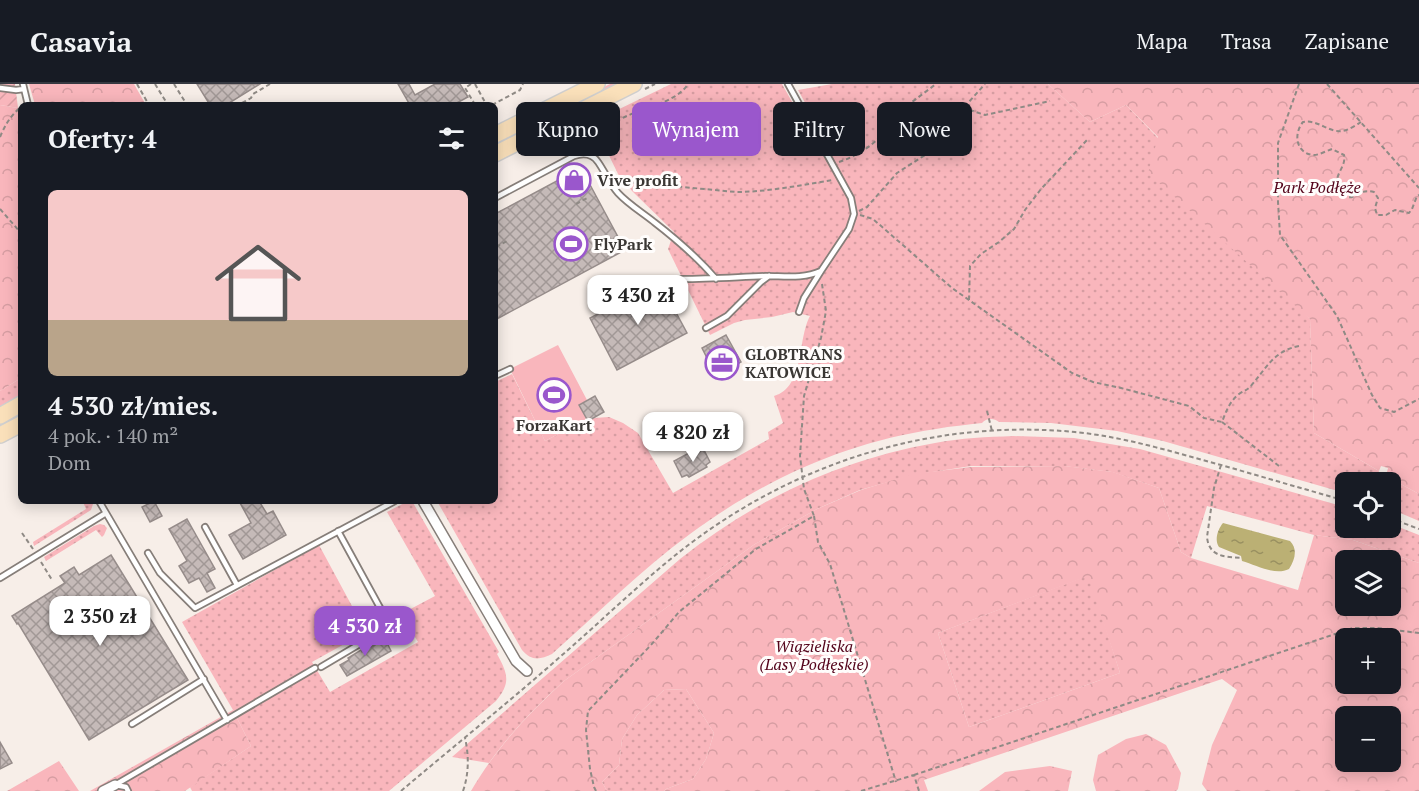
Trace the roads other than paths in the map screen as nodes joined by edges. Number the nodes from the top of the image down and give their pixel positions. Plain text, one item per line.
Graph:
1 (597, 84) edge
2 (634, 84) edge
3 (788, 84) edge
4 (24, 86) edge
5 (0, 88) edge
6 (27, 102) edge
7 (498, 134) edge
8 (498, 152) edge
9 (498, 196) edge
10 (821, 271) junction
11 (769, 276) junction
12 (682, 279) dead end
13 (716, 279) junction
14 (799, 312) dead end
15 (706, 328) dead end
16 (510, 369) dead end
17 (498, 375) edge
18 (18, 406) edge
19 (0, 416) edge
20 (18, 426) edge
21 (0, 435) edge
22 (101, 504) edge
23 (389, 504) edge
24 (425, 504) edge
25 (106, 513) junction
26 (205, 527) dead end
27 (338, 531) junction
28 (148, 553) dead end
29 (0, 578) edge
30 (237, 585) junction
31 (527, 671) dead end
32 (204, 679) junction
33 (228, 720) junction
34 (132, 724) dead end
35 (115, 785) junction
36 (103, 791) edge
37 (128, 791) edge

1 - 7 main road
2 - 8 main road
3 - 10 lane
4 - 5 lane
4 - 6 lane
9 - 13 lane
10 - 11 lane
10 - 14 lane
11 - 13 lane
11 - 15 lane
12 - 13 lane
16 - 17 lane
18 - 19 main road
20 - 21 main road
22 - 25 lane
23 - 27 lane
24 - 31 street
25 - 29 lane
25 - 32 lane
26 - 30 lane
27 - 30 lane
27 - 33 lane
28 - 30 lane
32 - 33 lane
32 - 34 lane
33 - 35 lane
35 - 36 street
35 - 37 lane

